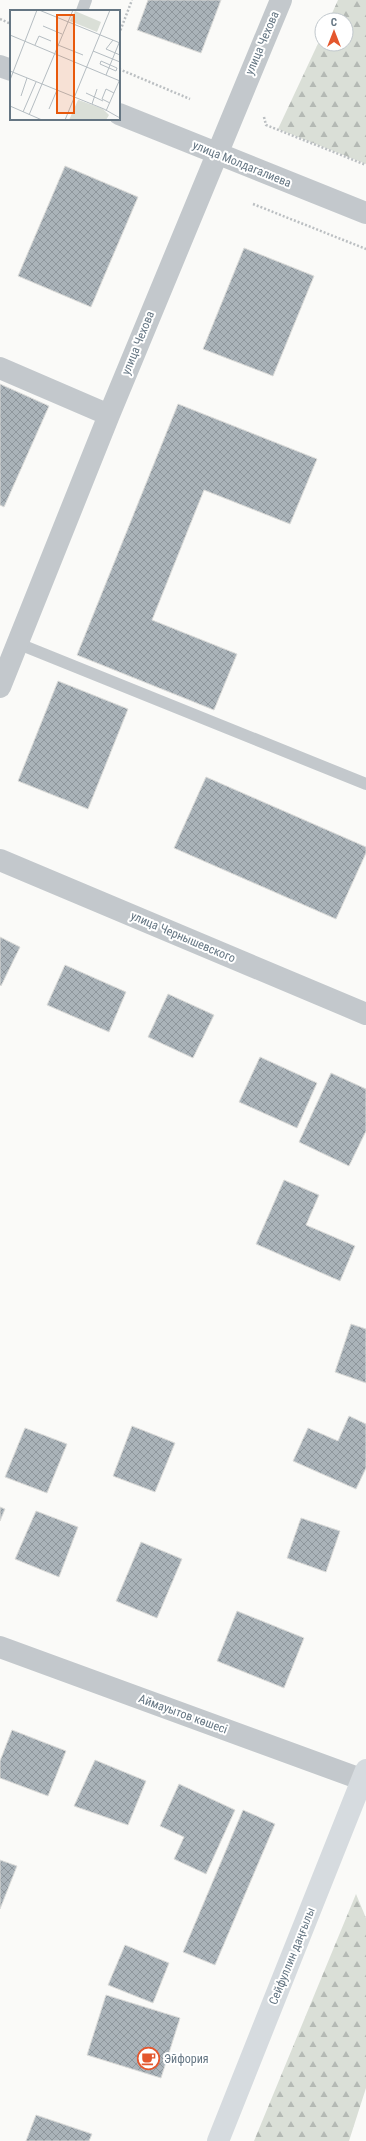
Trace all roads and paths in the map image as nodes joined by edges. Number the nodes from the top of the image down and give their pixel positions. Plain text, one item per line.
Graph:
1 (86, 0) edge
2 (132, 0) edge
3 (281, 0) edge
4 (82, 10) edge
5 (0, 19) edge
6 (10, 24) edge
7 (120, 31) edge
8 (0, 66) edge
9 (120, 69) edge
10 (10, 70) edge
11 (190, 99) dead end
12 (262, 112) dead end
13 (120, 114) edge
14 (216, 153) junction
15 (366, 165) edge
16 (253, 204) dead end
17 (366, 213) edge
18 (366, 250) edge
19 (0, 368) edge
20 (109, 415) junction
21 (18, 644) junction
22 (0, 687) edge
23 (366, 784) edge
24 (0, 860) edge
25 (366, 1014) edge
26 (0, 1647) edge
27 (365, 1777) edge
28 (218, 2141) edge

1 - 4 lane
2 - 7 path
3 - 14 street, улица Чехова
5 - 6 path
8 - 10 street
9 - 11 path
12 - 15 path
13 - 14 street, улица Молдагалиева
14 - 17 street, улица Молдагалиева
14 - 20 street, улица Чехова
16 - 18 path
19 - 20 street
20 - 21 street, улица Чехова
21 - 22 street, улица Чехова
21 - 23 lane
24 - 25 street, улица Чернышевского
26 - 27 street, Аймауытов көшесі
27 - 28 main road, Сейфуллин даңғылы

